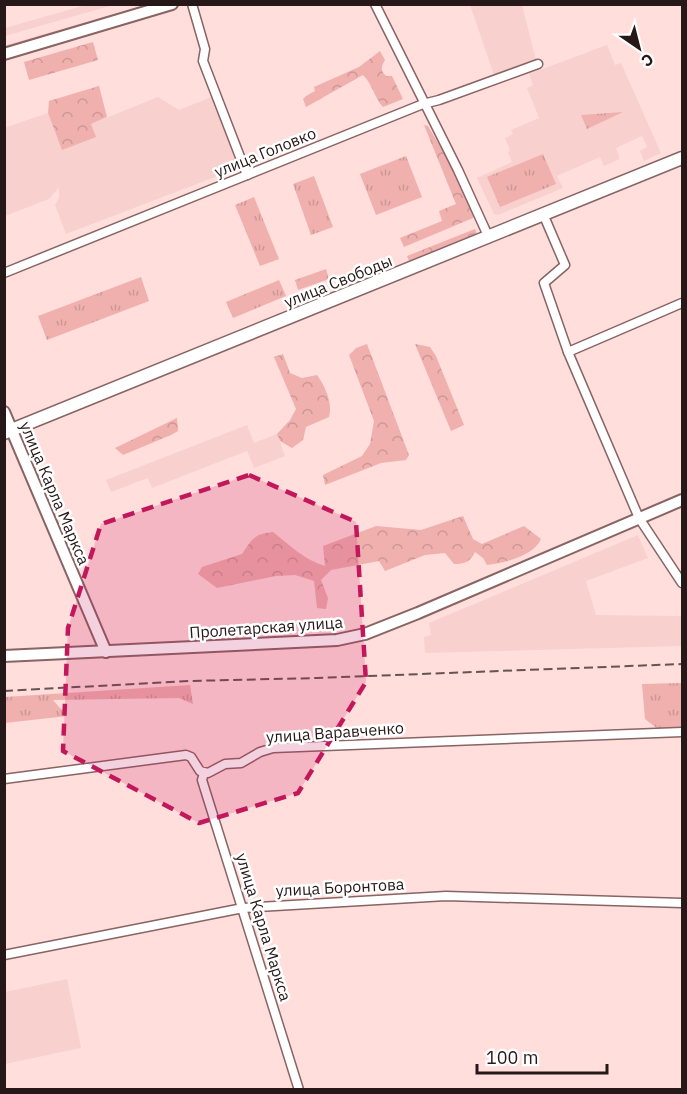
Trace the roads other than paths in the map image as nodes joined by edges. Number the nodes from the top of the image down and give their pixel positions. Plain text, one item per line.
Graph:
1 (172, 4) edge
2 (192, 4) edge
3 (375, 4) edge
4 (4, 54) edge
5 (538, 64) dead end
6 (423, 104) junction
7 (682, 158) edge
8 (248, 175) junction
9 (544, 216) junction
10 (489, 238) junction
11 (4, 273) edge
12 (682, 303) edge
13 (568, 352) junction
14 (4, 412) edge
15 (8, 432) edge
16 (682, 500) edge
17 (639, 518) junction
18 (682, 583) edge
19 (106, 652) junction
20 (4, 656) edge
21 (682, 732) edge
22 (204, 773) junction
23 (4, 779) edge
24 (682, 903) edge
25 (243, 908) junction
26 (4, 955) edge
27 (299, 1089) edge

1 - 4 street
2 - 8 street
3 - 6 street
5 - 6 street, улица Головко
6 - 8 street, улица Головко
6 - 10 street
7 - 9 main road, улица Свободы
8 - 11 street, улица Головко
9 - 10 main road, улица Свободы
9 - 13 street
10 - 15 main road, улица Свободы
12 - 13 street
13 - 17 street
14 - 15 street, улица Карла Маркса
15 - 19 street, улица Карла Маркса
16 - 17 street, Пролетарская улица
17 - 18 street
17 - 19 street, Пролетарская улица
19 - 20 street, Пролетарская улица
21 - 22 street, улица Варавченко
22 - 23 street
22 - 25 street, улица Карла Маркса
24 - 25 street, улица Боронтова
25 - 26 street, улица Боронтова
25 - 27 street, улица Карла Маркса

